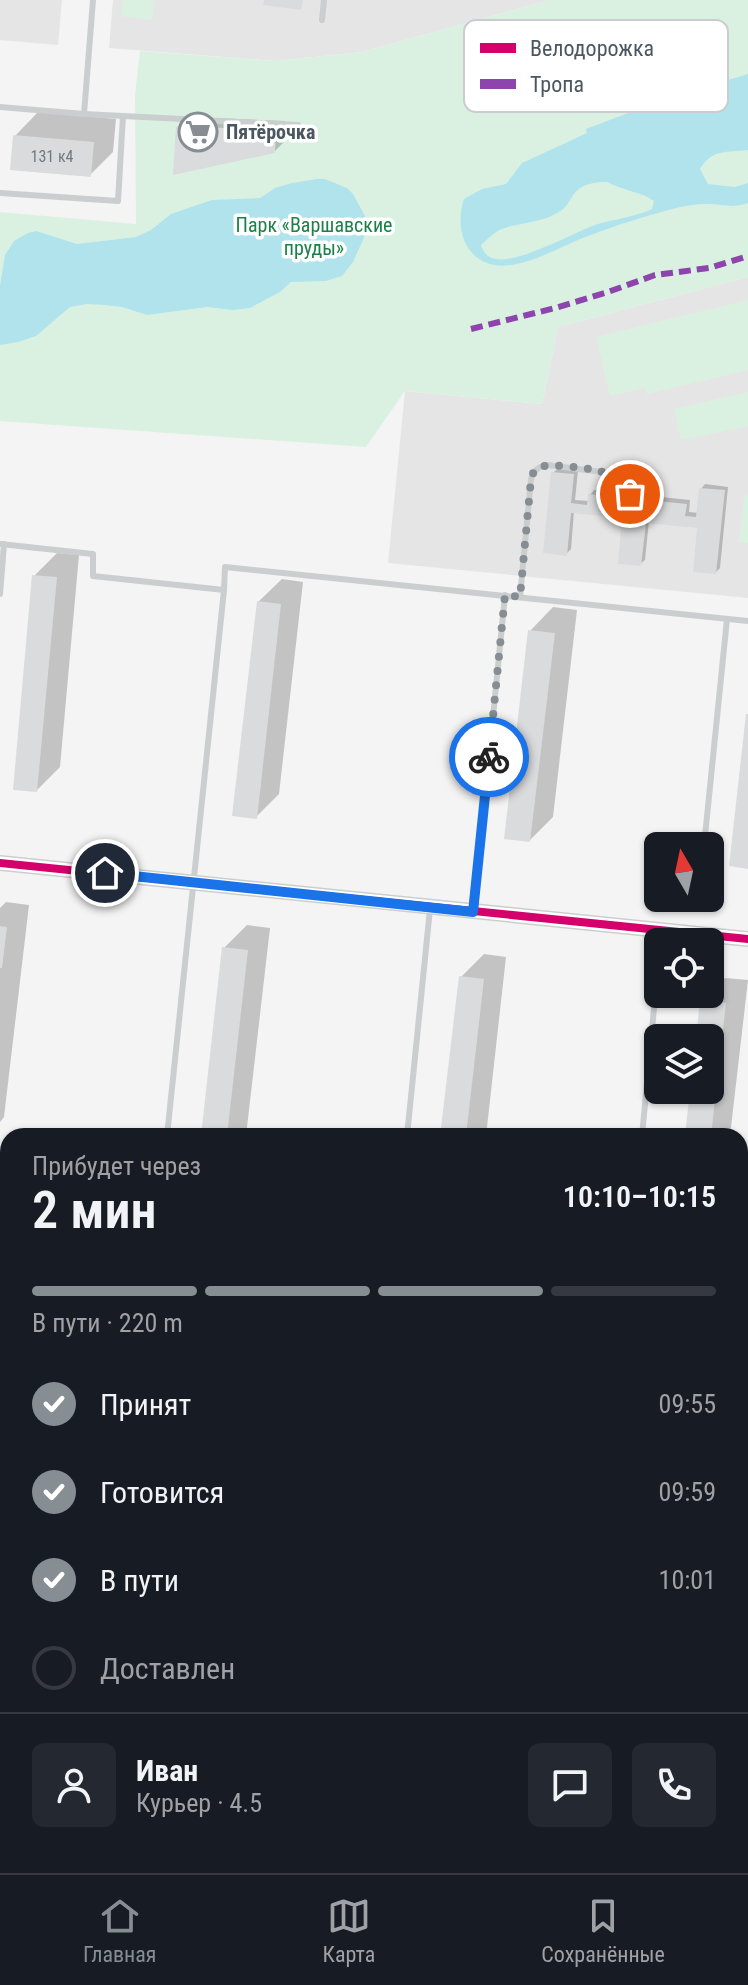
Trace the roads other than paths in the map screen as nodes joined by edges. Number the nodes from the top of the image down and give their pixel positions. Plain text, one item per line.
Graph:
1 (93, 0) edge
2 (324, 0) edge
3 (322, 20) dead end
4 (0, 107) edge
5 (84, 114) junction
6 (123, 116) junction
7 (298, 125) dead end
8 (0, 193) edge
9 (630, 494) dead end
10 (2, 544) edge
11 (224, 590) junction
12 (0, 594) edge
13 (505, 595) junction
14 (520, 597) junction
15 (727, 619) junction
16 (748, 621) edge
17 (705, 832) edge
18 (0, 863) edge
19 (194, 883) junction
20 (430, 907) junction
21 (473, 912) junction
22 (644, 935) edge
23 (724, 938) edge
24 (748, 939) edge
25 (654, 1008) edge
26 (168, 1128) edge
27 (408, 1128) edge
28 (643, 1128) edge

1 - 5 lane
2 - 3 lane
4 - 5 lane
5 - 6 lane
6 - 7 lane
6 - 8 lane
9 - 14 lane
10 - 11 lane
10 - 12 lane
11 - 13 lane
11 - 19 lane
13 - 14 lane
13 - 21 lane
14 - 15 lane
15 - 16 lane
15 - 17 lane
18 - 19 street
19 - 20 street
19 - 26 lane
20 - 21 street
20 - 27 lane
21 - 22 street
23 - 24 street
25 - 28 lane

